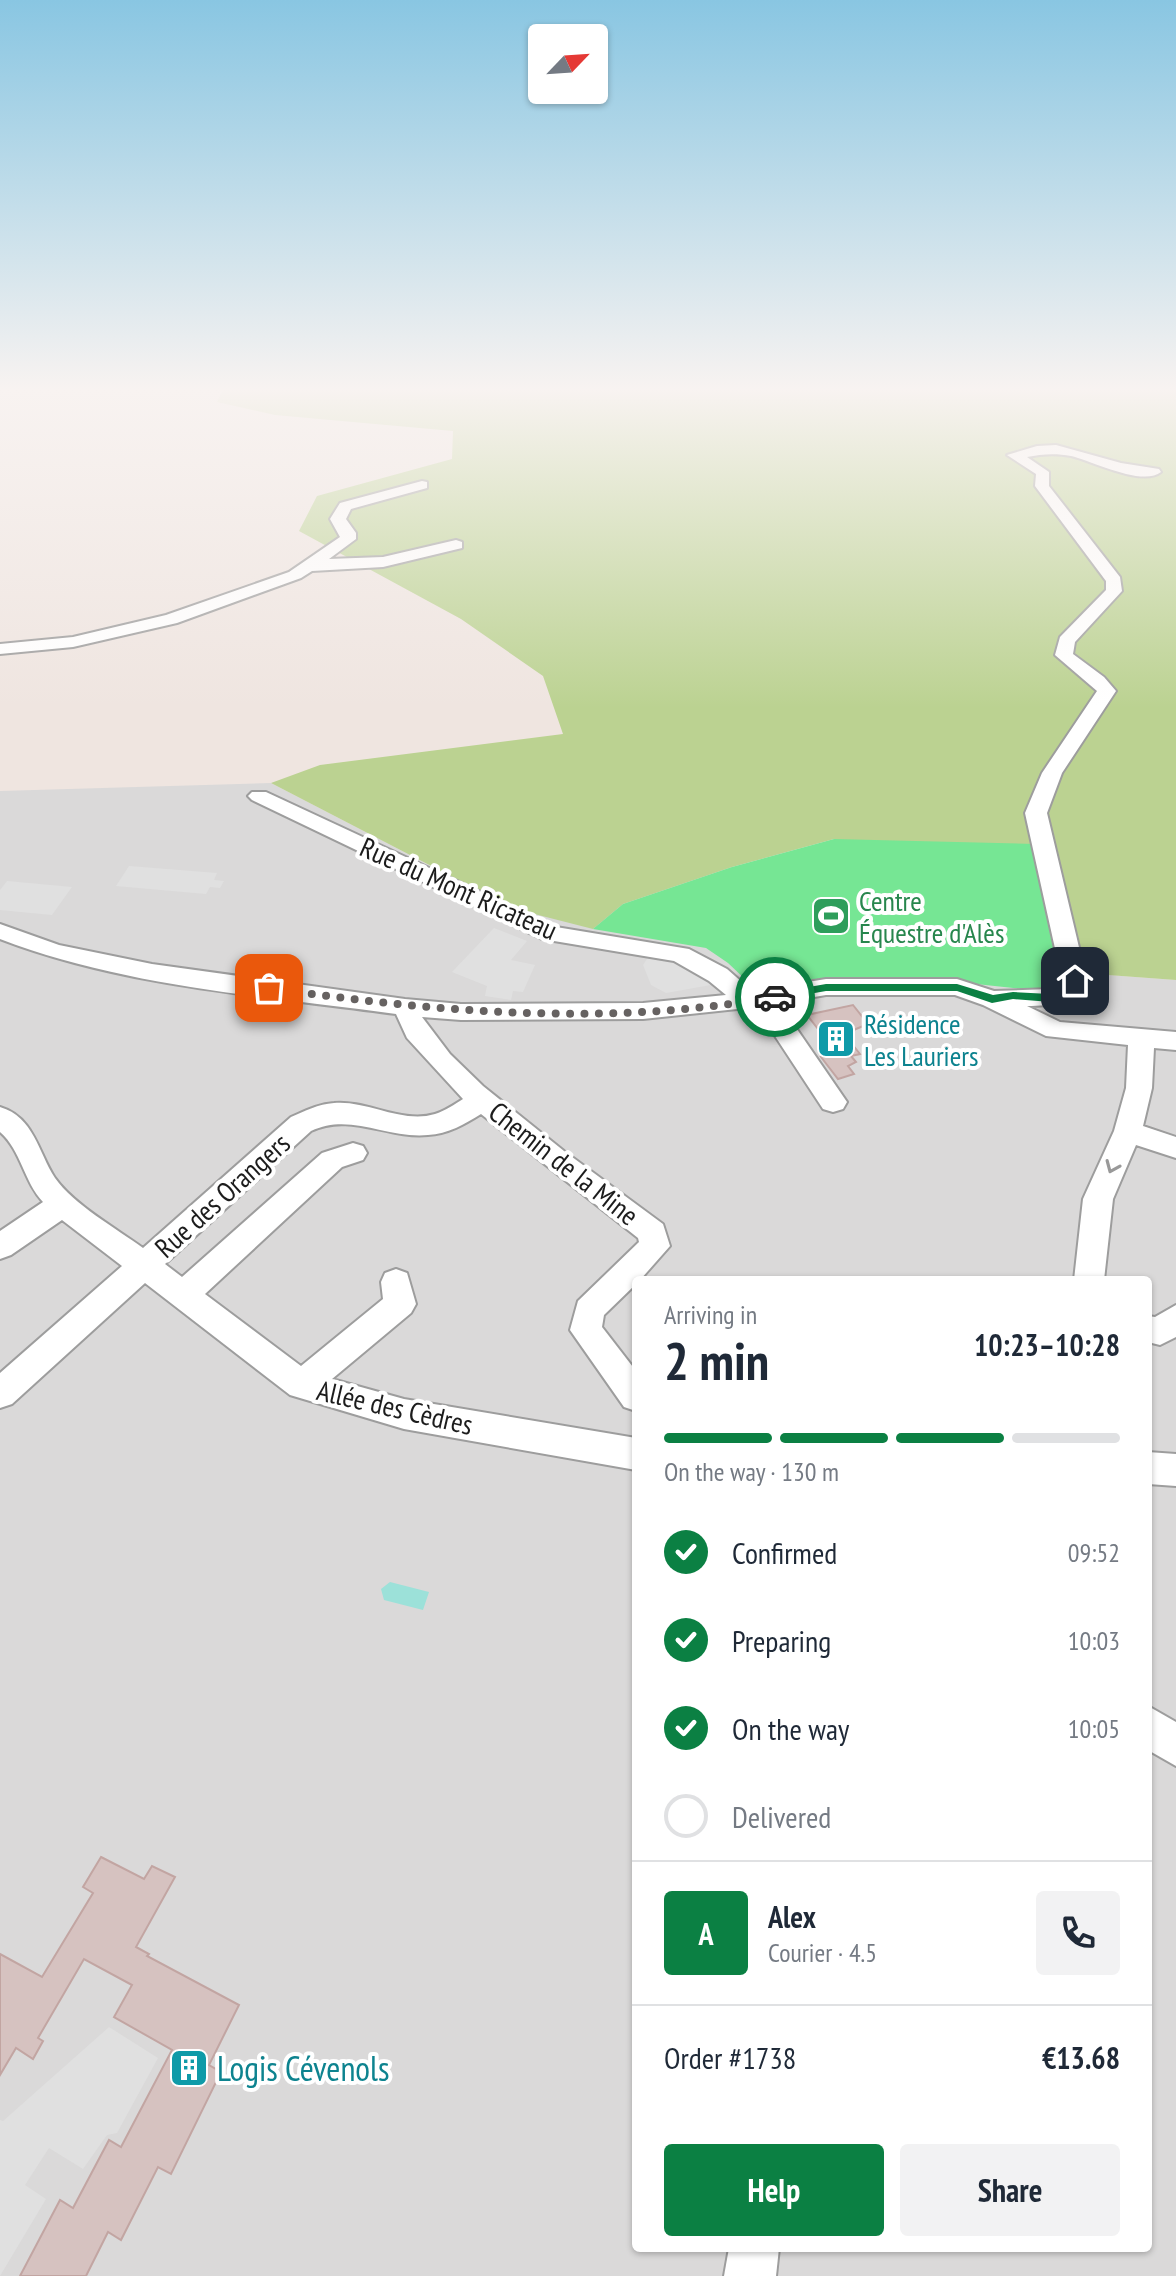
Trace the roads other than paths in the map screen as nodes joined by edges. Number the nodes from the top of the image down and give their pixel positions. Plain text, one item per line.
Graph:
1 (385, 495) edge
2 (1049, 495) edge
3 (456, 545) dead end
4 (309, 567) junction
5 (0, 649) edge
6 (259, 796) dead end
7 (0, 931) edge
8 (992, 999) junction
9 (755, 1000) junction
10 (405, 1007) junction
11 (1142, 1038) junction
12 (1176, 1041) edge
13 (482, 1100) junction
14 (833, 1102) dead end
15 (0, 1117) edge
16 (1128, 1131) junction
17 (1176, 1148) edge
18 (353, 1153) dead end
19 (63, 1204) junction
20 (0, 1247) edge
21 (145, 1264) junction
22 (1089, 1276) edge
23 (396, 1282) dead end
24 (184, 1294) junction
25 (1176, 1318) edge
26 (1152, 1330) edge
27 (302, 1385) junction
28 (632, 1392) edge
29 (0, 1394) edge
30 (632, 1453) edge
31 (1152, 1468) edge
32 (1176, 1470) edge
33 (1152, 1729) edge
34 (1176, 1746) edge
35 (753, 2252) edge
36 (750, 2276) edge

1 - 4 street
2 - 8 street
3 - 4 street
4 - 5 street
6 - 9 street, Rue du Mont Ricateau
7 - 10 street
8 - 9 street
8 - 11 street
9 - 10 street
9 - 14 street, Rue du Mont Ricateau
10 - 13 street, Chemin de la Mine
11 - 12 street
11 - 16 street
13 - 21 street, Rue des Orangers
13 - 28 street, Chemin de la Mine
15 - 19 street, Allée des Cèdres
16 - 17 street
16 -> 22 street
18 - 24 street
19 - 20 street
19 - 21 street, Allée des Cèdres
21 - 24 street, Allée des Cèdres
21 - 29 street, Rue des Orangers
23 - 27 street
24 - 27 street, Allée des Cèdres
25 - 26 street
27 - 30 street, Allée des Cèdres
31 - 32 street
33 - 34 street
35 - 36 street

